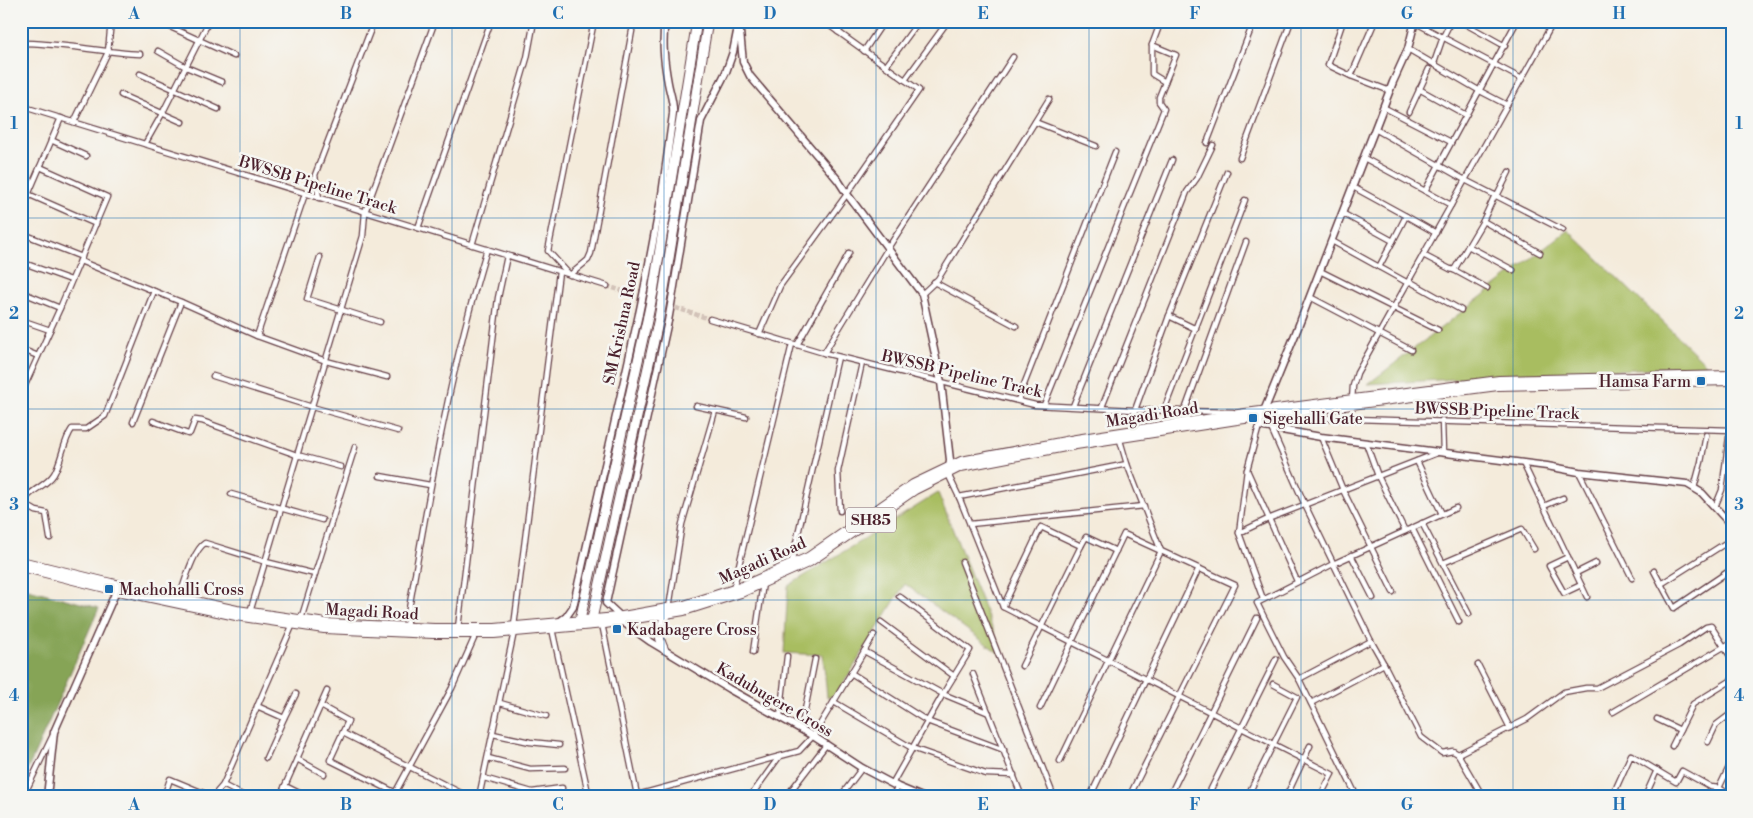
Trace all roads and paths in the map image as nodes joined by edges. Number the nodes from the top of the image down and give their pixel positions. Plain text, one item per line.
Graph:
1 (85, 21) edge
2 (209, 21) edge
3 (374, 21) edge
4 (434, 21) edge
5 (492, 21) edge
6 (534, 21) edge
7 (594, 21) edge
8 (665, 21) edge
9 (697, 21) edge
10 (708, 21) edge
11 (739, 21) edge
12 (823, 21) edge
13 (846, 21) edge
14 (884, 21) edge
15 (919, 21) edge
16 (948, 21) edge
17 (1150, 21) edge
18 (1254, 21) edge
19 (1290, 21) edge
20 (1343, 21) edge
21 (1375, 21) edge
22 (1415, 21) edge
23 (1451, 21) edge
24 (1460, 21) edge
25 (1517, 21) edge
26 (1554, 21) edge
27 (110, 22) edge
28 (1160, 24) edge
29 (166, 25) dead end
30 (632, 31) dead end
31 (838, 32) junction
32 (1443, 38) junction
33 (200, 40) junction
34 (21, 42) edge
35 (1152, 45) junction
36 (1504, 46) junction
37 (1408, 49) junction
38 (158, 51) dead end
39 (864, 51) junction
40 (108, 52) junction
41 (140, 54) dead end
42 (234, 56) dead end
43 (1013, 57) dead end
44 (1434, 63) junction
45 (1493, 64) junction
46 (886, 66) junction
47 (186, 67) junction
48 (1430, 69) dead end
49 (140, 74) dead end
50 (1352, 76) junction
51 (1522, 79) junction
52 (905, 80) junction
53 (222, 82) dead end
54 (1165, 82) junction
55 (175, 90) junction
56 (1419, 90) junction
57 (1390, 91) junction
58 (1480, 91) junction
59 (121, 95) dead end
60 (1049, 99) dead end
61 (1507, 105) junction
62 (21, 106) edge
63 (1383, 107) junction
64 (218, 109) dead end
65 (1408, 112) dead end
66 (162, 114) junction
67 (1466, 116) junction
68 (61, 118) junction
69 (74, 122) junction
70 (182, 122) dead end
71 (1035, 122) junction
72 (1375, 129) junction
73 (52, 140) junction
74 (1451, 142) junction
75 (1207, 143) dead end
76 (145, 144) junction
77 (1213, 145) dead end
78 (1096, 146) dead end
79 (1115, 152) dead end
80 (86, 156) dead end
81 (1240, 158) dead end
82 (1364, 158) junction
83 (1172, 160) dead end
84 (1439, 165) junction
85 (40, 167) junction
86 (1227, 172) dead end
87 (1509, 172) dead end
88 (1466, 180) junction
89 (1353, 187) junction
90 (21, 191) edge
91 (1425, 191) junction
92 (306, 194) junction
93 (847, 194) junction
94 (28, 195) junction
95 (1496, 196) junction
96 (319, 198) junction
97 (1245, 200) dead end
98 (1451, 205) junction
99 (21, 211) edge
100 (364, 212) junction
101 (1342, 213) junction
102 (1406, 216) junction
103 (1483, 221) junction
104 (96, 224) junction
105 (418, 228) junction
106 (1563, 230) dead end
107 (1436, 233) junction
108 (21, 234) edge
109 (1332, 241) junction
110 (1393, 241) junction
111 (1246, 242) dead end
112 (472, 245) junction
113 (1468, 246) junction
114 (888, 248) junction
115 (486, 249) junction
116 (849, 253) dead end
117 (1540, 253) dead end
118 (1423, 255) junction
119 (507, 256) junction
120 (320, 258) dead end
121 (81, 259) junction
122 (21, 262) edge
123 (1379, 267) junction
124 (1454, 270) junction
125 (1512, 270) dead end
126 (1320, 271) junction
127 (559, 272) junction
128 (570, 275) junction
129 (71, 280) junction
130 (934, 282) junction
131 (1408, 282) junction
132 (607, 286) tunnel mouth
133 (1487, 288) dead end
134 (154, 291) junction
135 (21, 292) edge
136 (649, 294) junction
137 (922, 294) junction
138 (1310, 297) junction
139 (666, 299) junction
140 (180, 302) junction
141 (1394, 307) junction
142 (60, 308) junction
143 (341, 310) junction
144 (1461, 310) dead end
145 (643, 315) junction
146 (1169, 316) junction
147 (710, 319) tunnel mouth
148 (21, 320) edge
149 (664, 320) junction
150 (380, 322) dead end
151 (1016, 326) dead end
152 (1196, 329) junction
153 (50, 330) junction
154 (1438, 330) dead end
155 (759, 334) junction
156 (1379, 334) junction
157 (257, 336) junction
158 (794, 344) junction
159 (21, 349) edge
160 (1411, 350) dead end
161 (824, 353) junction
162 (38, 356) junction
163 (838, 357) junction
164 (326, 360) junction
165 (862, 363) junction
166 (1732, 375) edge
167 (213, 376) dead end
168 (387, 377) dead end
169 (21, 379) edge
170 (28, 381) junction
171 (1732, 381) edge
172 (941, 382) junction
173 (21, 394) edge
174 (1018, 400) junction
175 (1352, 400) junction
176 (1044, 405) junction
177 (696, 406) dead end
178 (1073, 406) junction
179 (312, 407) junction
180 (1102, 407) junction
181 (1135, 410) junction
182 (1164, 410) junction
183 (1185, 410) junction
184 (714, 411) junction
185 (1245, 413) junction
186 (1263, 413) junction
187 (746, 418) dead end
188 (1442, 420) junction
189 (153, 421) dead end
190 (133, 422) dead end
191 (1260, 426) junction
192 (1271, 428) junction
193 (1732, 430) edge
194 (398, 431) dead end
195 (1132, 433) junction
196 (1706, 434) dead end
197 (1118, 436) junction
198 (1320, 437) junction
199 (1729, 437) dead end
200 (1366, 443) junction
201 (355, 447) dead end
202 (1441, 452) junction
203 (297, 456) junction
204 (1417, 461) junction
205 (1523, 463) junction
206 (1127, 464) junction
207 (341, 466) dead end
208 (949, 470) junction
209 (1247, 470) junction
210 (1578, 472) junction
211 (380, 476) dead end
212 (1378, 476) junction
213 (430, 485) junction
214 (1694, 488) junction
215 (1343, 490) junction
216 (231, 494) dead end
217 (959, 497) junction
218 (21, 498) edge
219 (1563, 498) dead end
220 (21, 502) edge
221 (1304, 505) junction
222 (1144, 506) junction
223 (1544, 506) junction
224 (1715, 507) junction
225 (282, 508) junction
226 (1456, 508) dead end
227 (840, 511) dead end
228 (1442, 514) junction
229 (1268, 519) junction
230 (322, 520) dead end
231 (1731, 522) edge
232 (1422, 523) junction
233 (970, 524) junction
234 (1412, 528) junction
235 (1405, 531) junction
236 (1239, 533) junction
237 (50, 538) dead end
238 (1732, 539) edge
239 (1081, 546) junction
240 (1371, 547) junction
241 (1534, 549) dead end
242 (1116, 551) junction
243 (1161, 551) junction
244 (1351, 556) junction
245 (1568, 557) junction
246 (21, 561) edge
247 (266, 562) junction
248 (962, 562) dead end
249 (1443, 563) junction
250 (1596, 563) dead end
251 (791, 564) junction
252 (1333, 564) junction
253 (21, 567) edge
254 (1199, 568) junction
255 (1732, 569) edge
256 (1654, 571) dead end
257 (1576, 573) junction
258 (315, 574) junction
259 (1632, 578) dead end
260 (1297, 581) junction
261 (763, 583) junction
262 (1661, 584) junction
263 (1581, 585) junction
264 (117, 588) junction
265 (1393, 592) dead end
266 (733, 593) junction
267 (899, 596) dead end
268 (1587, 597) dead end
269 (179, 598) junction
270 (1373, 598) dead end
271 (1263, 599) junction
272 (1003, 607) junction
273 (668, 611) junction
274 (250, 612) junction
275 (1469, 614) dead end
276 (1257, 618) dead end
277 (592, 619) junction
278 (621, 619) junction
279 (580, 620) junction
280 (558, 622) junction
281 (881, 622) dead end
282 (1459, 622) dead end
283 (298, 623) junction
284 (602, 624) junction
285 (406, 626) junction
286 (1042, 627) junction
287 (458, 628) junction
288 (514, 629) junction
289 (552, 629) junction
290 (476, 634) junction
291 (874, 635) dead end
292 (1371, 641) junction
293 (1072, 642) junction
294 (1732, 642) edge
295 (1724, 647) junction
296 (664, 649) junction
297 (864, 651) junction
298 (753, 652) dead end
299 (787, 656) dead end
300 (815, 659) dead end
301 (1276, 659) dead end
302 (1732, 659) edge
303 (1108, 660) junction
304 (1384, 664) junction
305 (1478, 665) dead end
306 (1022, 666) dead end
307 (851, 673) junction
308 (973, 674) dead end
309 (954, 676) junction
310 (1298, 679) junction
311 (1146, 680) junction
312 (1732, 680) edge
313 (1273, 684) dead end
314 (327, 692) dead end
315 (296, 694) dead end
316 (943, 694) junction
317 (1179, 696) junction
318 (834, 702) junction
319 (500, 703) junction
320 (1311, 703) junction
321 (257, 706) junction
322 (321, 706) junction
323 (1040, 708) dead end
324 (1211, 712) junction
325 (1613, 712) dead end
326 (989, 713) junction
327 (1732, 714) edge
328 (546, 716) dead end
329 (780, 717) junction
330 (284, 718) junction
331 (1658, 719) dead end
332 (928, 721) junction
333 (1241, 728) junction
334 (1510, 728) junction
335 (802, 730) junction
336 (1680, 730) junction
337 (54, 732) junction
338 (342, 733) junction
339 (493, 734) junction
340 (813, 736) junction
341 (1708, 742) dead end
342 (1273, 744) junction
343 (559, 745) dead end
344 (826, 745) junction
345 (1310, 746) dead end
346 (1672, 746) dead end
347 (912, 748) junction
348 (1004, 750) junction
349 (1458, 754) junction
350 (779, 757) junction
351 (266, 758) dead end
352 (488, 758) junction
353 (297, 759) junction
354 (1304, 760) junction
355 (1732, 760) edge
356 (1060, 761) dead end
357 (410, 767) junction
358 (565, 768) dead end
359 (862, 768) junction
360 (1657, 770) junction
361 (324, 774) dead end
362 (1014, 775) junction
363 (484, 778) junction
364 (223, 785) junction
365 (895, 785) junction
366 (285, 786) junction
367 (562, 788) dead end
368 (1719, 788) junction
369 (198, 790) junction
370 (463, 794) dead end
371 (394, 795) edge
372 (637, 795) junction
373 (1728, 796) edge
374 (23, 797) edge
375 (47, 797) edge
376 (164, 797) edge
377 (195, 797) edge
378 (214, 797) edge
379 (246, 797) edge
380 (280, 797) edge
381 (307, 797) edge
382 (404, 797) edge
383 (479, 797) edge
384 (589, 797) edge
385 (630, 797) edge
386 (750, 797) edge
387 (786, 797) edge
388 (840, 797) edge
389 (891, 797) edge
390 (922, 797) edge
391 (1022, 797) edge
392 (1054, 797) edge
393 (1090, 797) edge
394 (1129, 797) edge
395 (1169, 797) edge
396 (1206, 797) edge
397 (1247, 797) edge
398 (1286, 797) edge
399 (1320, 797) edge
400 (1357, 797) edge
401 (1483, 797) edge
402 (1612, 797) edge
403 (1645, 797) edge

1 - 27 street
2 - 33 street
3 - 96 street
4 - 100 street
5 - 105 street
6 - 112 street
7 - 128 street
8 - 136 street, SM Krishna Road
9 - 136 highway, SM Krishna Road
10 - 139 highway
11 - 93 street
11 - 139 street
12 - 31 street
13 - 31 street
14 - 39 street
15 - 46 street
16 - 52 street
17 - 28 street
18 - 75 street
19 - 81 street
20 - 50 street
21 - 50 street
22 - 32 street
22 - 37 street
23 - 32 street
24 - 36 street
25 - 36 street
26 - 51 street
27 - 40 street
28 - 35 street
29 - 33 street
30 - 128 street
31 - 39 street
32 - 44 street
32 - 45 street
33 - 42 street
33 - 47 street
34 - 40 street
35 - 54 street
35 - 54 street
36 - 45 street
37 - 44 street
37 - 57 street
38 - 47 street
39 - 46 street
40 - 41 street
40 - 69 street
43 - 114 street
44 - 58 street
45 - 51 street
45 - 58 street
46 - 52 street
47 - 53 street
47 - 55 street
48 - 56 street
49 - 55 street
50 - 57 street
51 - 61 street
52 - 93 street
54 - 176 street
55 - 64 street
55 - 66 street
56 - 65 street
56 - 67 street
57 - 63 street
58 - 61 street
58 - 67 street
59 - 66 street
60 - 71 street
61 - 88 street
62 - 68 street, BWSSB Pipeline Track
63 - 72 street
63 - 74 street
66 - 70 street
66 - 76 street
67 - 74 street
68 - 69 street, BWSSB Pipeline Track
68 - 73 street
69 - 76 street, BWSSB Pipeline Track
71 - 78 street
71 - 130 street
72 - 82 street
72 - 84 street
73 - 80 street
73 - 85 street
74 - 84 street
76 - 92 street, BWSSB Pipeline Track
77 - 180 street
79 - 174 street
82 - 89 street
82 - 91 street
83 - 178 street
84 - 88 street
84 - 91 street
85 - 94 street
85 - 104 street
86 - 146 street
87 - 95 street
88 - 95 street
88 - 98 street
89 - 101 street
89 - 102 street
90 - 94 street
91 - 98 street
92 - 96 street, BWSSB Pipeline Track
92 - 157 street
93 - 114 street
93 - 155 street
94 - 99 street
94 - 104 street
95 - 103 street
95 - 106 street
96 - 100 street, BWSSB Pipeline Track
97 - 152 street
98 - 107 street
100 - 105 street, BWSSB Pipeline Track
100 - 143 street
101 - 109 street
101 - 110 street
102 - 107 street
102 - 110 street
103 - 113 street
103 - 117 street
104 - 121 street
105 - 112 street, BWSSB Pipeline Track
107 - 118 street
108 - 121 street
109 - 123 street
109 - 126 street
110 - 123 street
111 - 183 street
112 - 115 street, BWSSB Pipeline Track
113 - 124 street
113 - 125 street
114 - 137 street
114 - 161 street
115 - 119 street, BWSSB Pipeline Track
115 - 213 street
116 - 158 street
118 - 124 street
118 - 131 street
119 - 127 street, BWSSB Pipeline Track
119 - 287 street
120 - 143 street
121 - 129 street
121 - 134 street
122 - 129 street
123 - 131 street
124 - 133 street
126 - 138 street
126 - 141 street
127 - 128 street, BWSSB Pipeline Track
127 - 288 street
128 - 132 street, BWSSB Pipeline Track
129 - 142 street
130 - 137 street
130 - 151 street
131 - 141 street
131 - 144 street
134 - 140 street
134 - 218 street
135 - 142 street
136 - 139 street
136 - 145 highway, SM Krishna Road, bridge
136 - 145 street, SM Krishna Road, bridge
137 - 172 street
138 - 156 street
138 - 186 street
139 - 149 highway, bridge
140 - 157 street
140 - 190 street
141 - 154 street
141 - 156 street
142 - 153 street
143 - 150 street
143 - 164 street
145 - 279 highway, SM Krishna Road
145 - 280 street, SM Krishna Road
146 - 152 street
146 - 181 street
147 - 155 street, BWSSB Pipeline Track
148 - 153 street
149 - 277 highway
149 - 278 street
152 - 182 street
153 - 162 street
155 - 158 street, BWSSB Pipeline Track
156 - 160 street
156 - 175 street
157 - 164 street
158 - 161 street, BWSSB Pipeline Track
158 - 266 street
159 - 162 street
161 - 163 street, BWSSB Pipeline Track
162 - 170 street
163 - 165 street, BWSSB Pipeline Track
163 - 251 street
164 - 168 street
164 - 179 street
165 - 172 street, BWSSB Pipeline Track
165 - 227 street
166 - 175 main road, Magadi Road / SH85
167 - 179 street
169 - 170 street
170 - 173 street
171 - 186 main road, Magadi Road / SH85
172 - 174 street, BWSSB Pipeline Track
172 - 208 street
174 - 176 street, BWSSB Pipeline Track
175 - 186 main road, Magadi Road / SH85
176 - 178 street, BWSSB Pipeline Track
177 - 184 street
178 - 180 street, BWSSB Pipeline Track
179 - 194 street
179 - 203 street
180 - 181 street, BWSSB Pipeline Track
181 - 182 street, BWSSB Pipeline Track
181 - 195 street
182 - 183 street, BWSSB Pipeline Track
183 - 185 street, BWSSB Pipeline Track
184 - 187 street
184 - 273 street
185 - 186 main road, Magadi Road / SH85
185 - 195 main road, Magadi Road / SH85
186 - 188 street, BWSSB Pipeline Track
186 - 191 street
186 - 195 main road, Magadi Road / SH85
188 - 193 street, BWSSB Pipeline Track
188 - 202 street
189 - 203 street
191 - 192 street
191 - 209 street
192 - 198 street
192 - 221 street
195 - 197 main road, Magadi Road / SH85
196 - 214 street
197 - 206 street
197 - 208 main road, Magadi Road / SH85
198 - 200 street
198 - 215 street
199 - 224 street
200 - 202 street
200 - 212 street
201 - 258 street
202 - 204 street
202 - 205 street
203 - 207 street
203 - 225 street
204 - 212 street
204 - 228 street
205 - 210 street
205 - 223 street
206 - 217 street
206 - 222 street
208 - 217 street
208 - 251 main road, Magadi Road / SH85
208 - 261 main road, Magadi Road / SH85
209 - 229 street
209 - 236 street
210 - 214 street
210 - 259 street
211 - 213 street
212 - 215 street
212 - 235 street
213 - 285 street
214 - 224 street
215 - 221 street
215 - 240 street
216 - 225 street
217 - 233 street
219 - 223 street
220 - 237 street
221 - 229 street
221 - 252 street
222 - 233 street
222 - 243 street
223 - 245 street
224 - 231 street
225 - 230 street
225 - 247 street
226 - 228 street
228 - 232 street
229 - 236 street
229 - 260 street
232 - 234 street
232 - 249 street
233 - 272 street
234 - 235 street
234 - 282 street
235 - 240 street
236 - 271 street
238 - 262 street
239 - 242 street
239 - 272 street
239 - 286 street
240 - 244 street
240 - 265 street
241 - 249 street
242 - 243 street
242 - 293 street
243 - 254 street
243 - 303 street
244 - 252 street
244 - 270 street
245 - 257 street
245 - 263 street
246 - 264 main road, Magadi Road / SH85
247 - 258 street
247 - 269 street
247 - 274 street
248 - 392 street
249 - 275 street
250 - 257 street
251 - 266 main road, Magadi Road / SH85
252 - 260 street
252 - 292 street
253 - 264 main road, Magadi Road / SH85
254 - 311 street
254 - 317 street
255 - 262 street
256 - 262 street
257 - 263 street
258 - 283 street
260 - 271 street
261 - 266 main road, Magadi Road / SH85
261 - 298 street
263 - 268 street
264 - 269 main road, Magadi Road / SH85
264 - 283 main road, Magadi Road / SH85
264 - 337 street
266 - 273 main road, Magadi Road / SH85
267 - 309 street
269 - 274 main road, Magadi Road / SH85
271 - 310 street
272 - 286 street
273 - 278 main road, Magadi Road / SH85
273 - 296 main road
274 - 283 main road, Magadi Road / SH85
276 - 324 street
277 - 278 main road, Magadi Road / SH85
277 - 279 main road, Magadi Road / SH85
278 - 284 main road, Magadi Road / SH85
278 - 296 street, Kadubugere Cross
279 - 280 main road, Magadi Road / SH85
280 - 288 main road, Magadi Road / SH85
281 - 309 street
283 - 285 main road, Magadi Road / SH85
283 - 290 main road, Magadi Road / SH85
283 - 321 street
284 - 289 main road, Magadi Road / SH85
284 - 372 street
285 - 287 main road, Magadi Road / SH85
286 - 293 street
286 - 306 street
287 - 288 main road, Magadi Road / SH85
288 - 289 main road, Magadi Road / SH85
288 - 290 main road, Magadi Road / SH85
288 - 319 street
289 - 384 street
290 - 357 street
291 - 297 street
292 - 304 street
292 - 310 street
293 - 303 street
293 - 323 street
294 - 295 street
295 - 302 street
295 - 325 street
295 - 334 street
296 - 329 street, Kadubugere Cross
297 - 307 street
297 - 316 street
299 - 329 street
300 - 335 street
301 - 333 street
303 - 311 street
303 - 356 street
304 - 320 street
304 - 349 street
305 - 334 street
307 - 318 street
307 - 332 street
308 - 326 street
309 - 316 street
310 - 320 street
311 - 317 street
311 - 393 street
312 - 336 street
313 - 342 street
314 - 322 street
315 - 330 street
316 - 326 street
316 - 332 street
317 - 324 street
317 - 394 street
318 - 340 street
318 - 347 street
319 - 328 street
319 - 339 street
320 - 400 street
321 - 330 street
321 - 364 street
322 - 338 street
322 - 353 street
324 - 333 street
324 - 395 street
326 - 348 street
327 - 341 street
329 - 335 street, Kadubugere Cross
330 - 351 street
331 - 336 street
332 - 347 street
332 - 348 street
333 - 342 street
333 - 396 street
334 - 349 street
335 - 340 street, Kadubugere Cross
336 - 346 street
337 - 374 street
337 - 375 street
338 - 357 street
338 - 371 street
339 - 343 street
339 - 352 street
340 - 344 street, Kadubugere Cross
340 - 350 street
342 - 354 street
342 - 397 street
344 - 359 street, Kadubugere Cross
344 - 387 street
345 - 354 street
347 - 362 street
347 - 365 street
348 - 362 street
349 - 401 street
350 - 372 street
350 - 386 street
352 - 358 street
352 - 363 street
353 - 361 street
353 - 366 street
354 - 398 street
354 - 399 street
355 - 368 street
357 - 370 street
357 - 371 street
359 - 365 street, Kadubugere Cross
359 - 388 street
360 - 368 street
360 - 402 street
360 - 403 street
362 - 391 street
363 - 367 street
363 - 383 street
364 - 378 street
364 - 379 street
365 - 389 street
365 - 390 street, Kadubugere Cross
366 - 380 street
366 - 381 street
368 - 373 street
369 - 376 street
369 - 377 street
369 - 378 street
371 - 382 street
372 - 385 street

